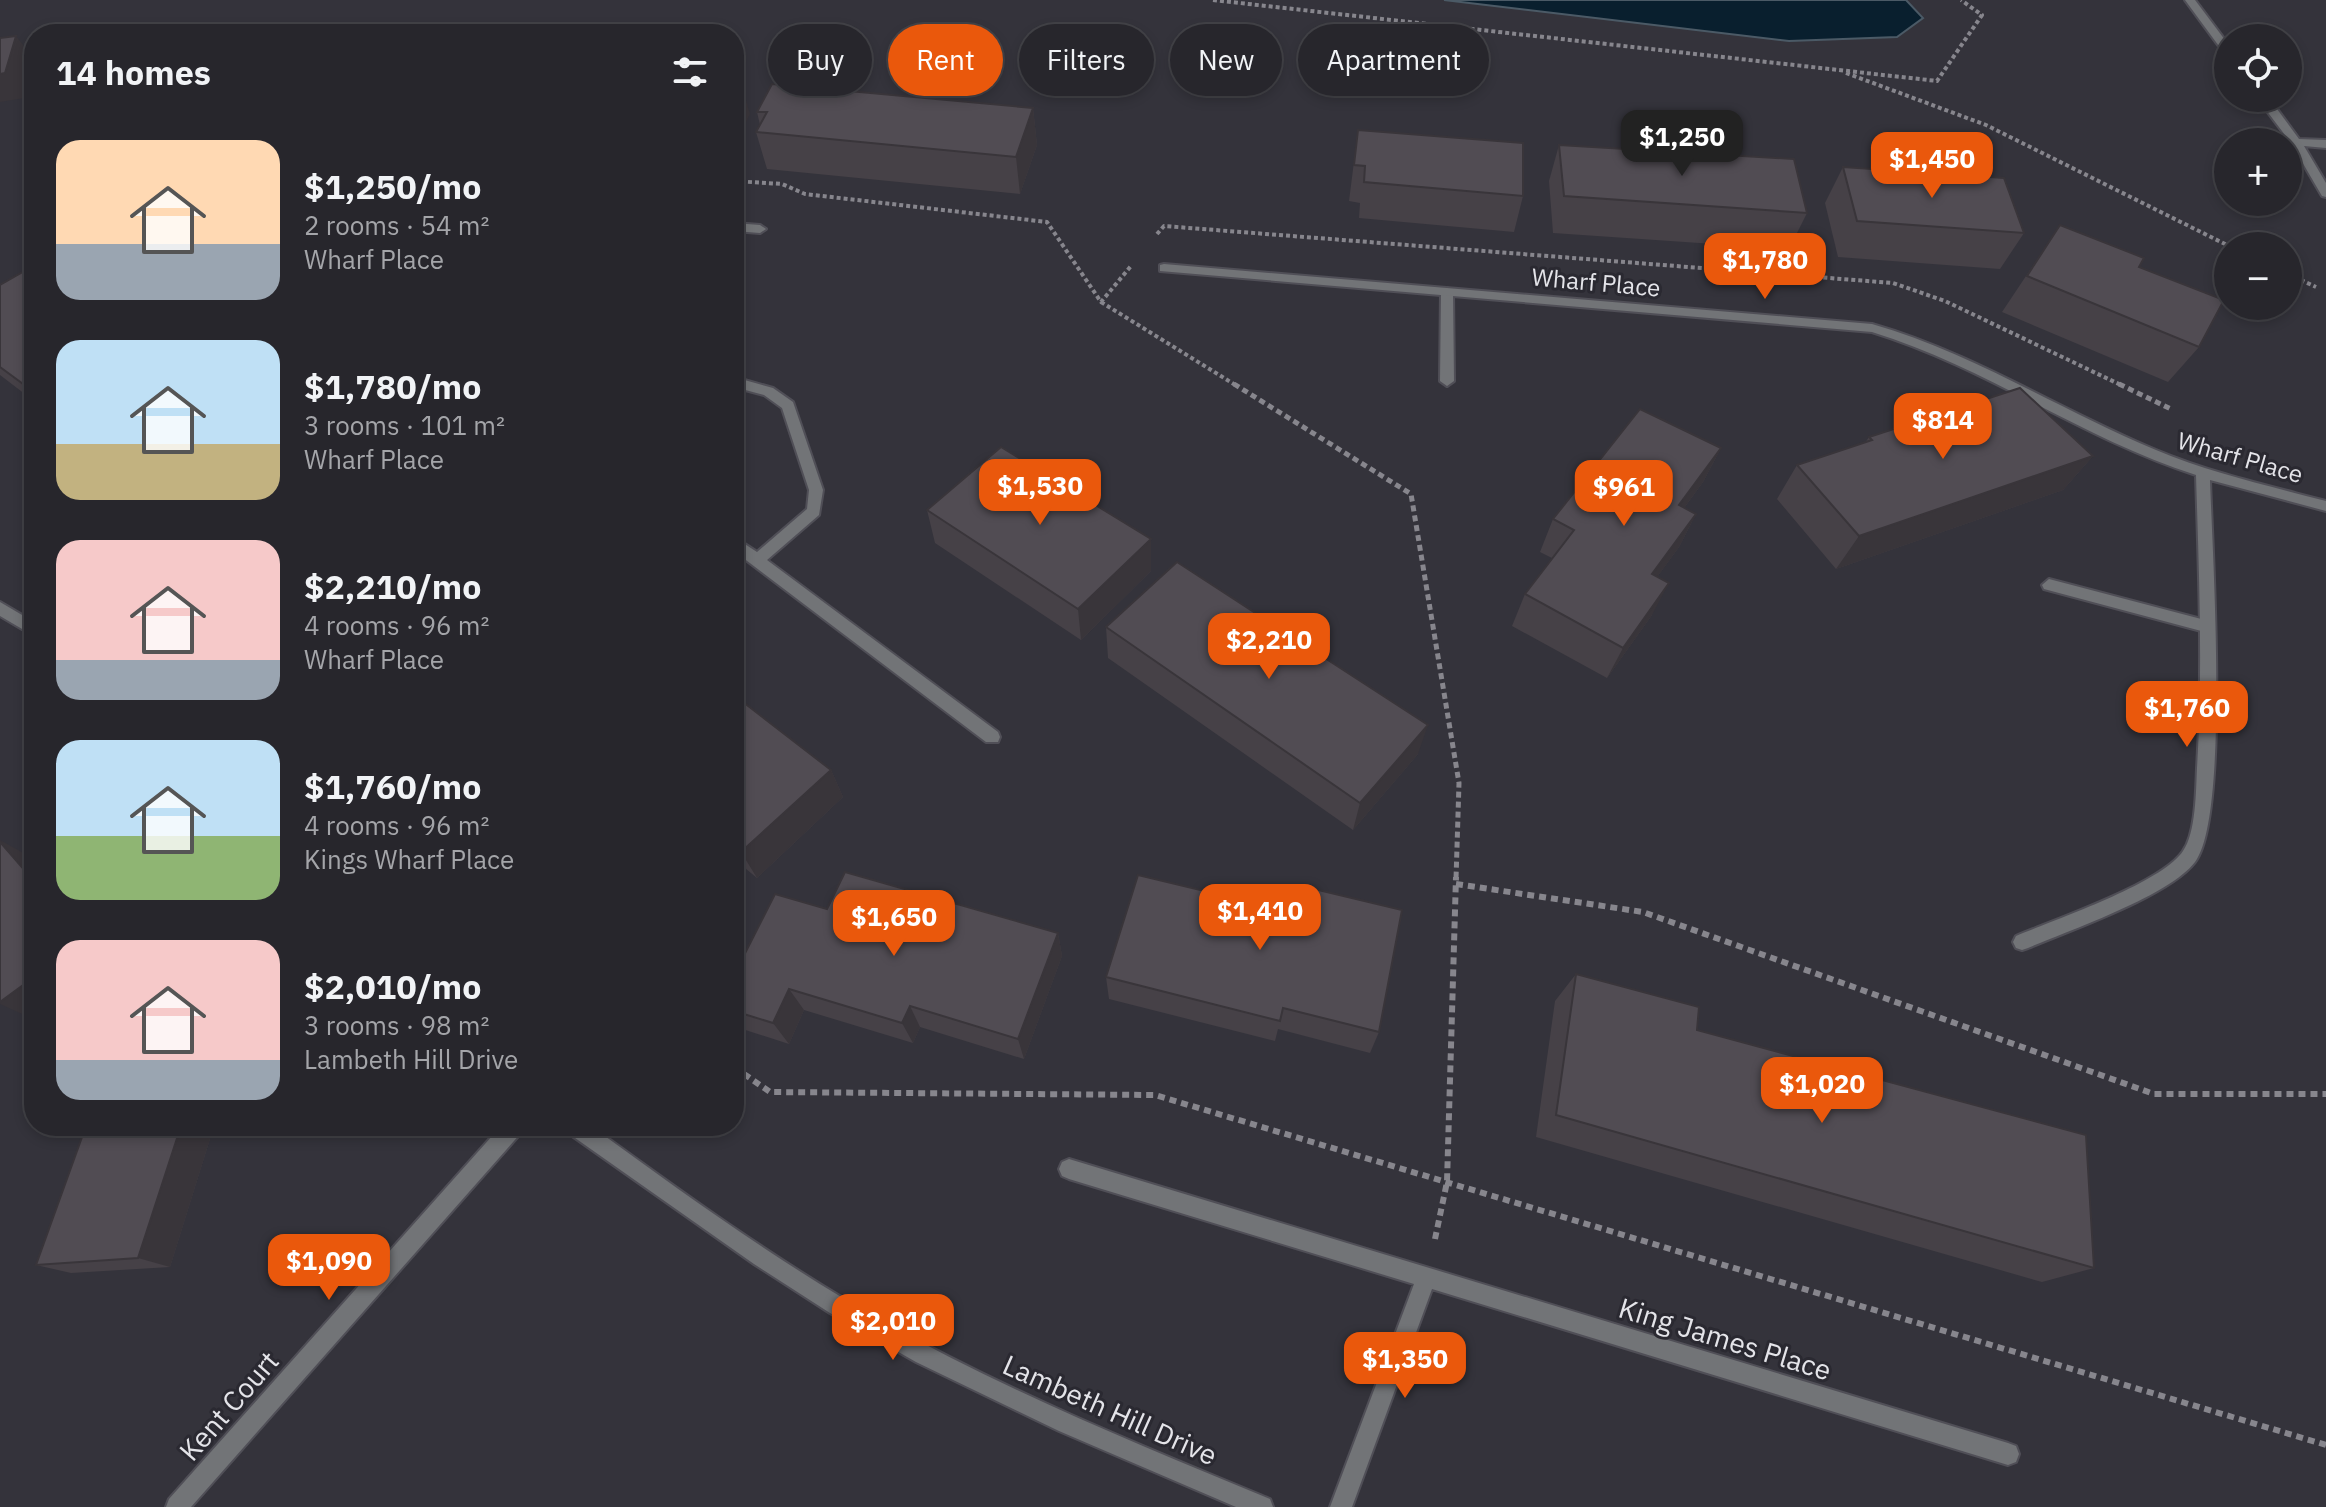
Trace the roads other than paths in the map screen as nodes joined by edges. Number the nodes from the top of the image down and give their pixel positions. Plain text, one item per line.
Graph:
1 (2190, 0) edge
2 (2214, 32) edge
3 (2302, 142) edge
4 (2326, 144) edge
5 (2302, 152) edge
6 (2326, 193) edge
7 (744, 228) edge
8 (760, 229) dead end
9 (1164, 268) dead end
10 (1447, 292) junction
11 (1447, 381) dead end
12 (744, 385) edge
13 (2203, 473) junction
14 (2326, 506) edge
15 (744, 550) edge
16 (758, 560) junction
17 (2049, 585) dead end
18 (0, 608) edge
19 (24, 624) edge
20 (2205, 626) junction
21 (992, 737) dead end
22 (2022, 942) dead end
23 (505, 1136) edge
24 (589, 1136) edge
25 (1069, 1169) dead end
26 (1426, 1278) junction
27 (2008, 1454) dead end
28 (177, 1507) edge
29 (1262, 1507) edge
30 (1341, 1507) edge

1 - 2 street
3 - 4 street
5 - 6 street
7 - 8 street
9 - 10 street, Wharf Place
10 - 11 street
10 - 13 street, Wharf Place
12 - 16 street
13 - 14 street, Wharf Place
13 - 20 street
15 - 16 street
16 - 21 street
17 - 20 street
18 - 19 street
20 - 22 street
23 - 28 street, Kent Court
24 - 29 street, Lambeth Hill Drive
25 - 26 street, King James Place
26 - 27 street, King James Place
26 - 30 street

